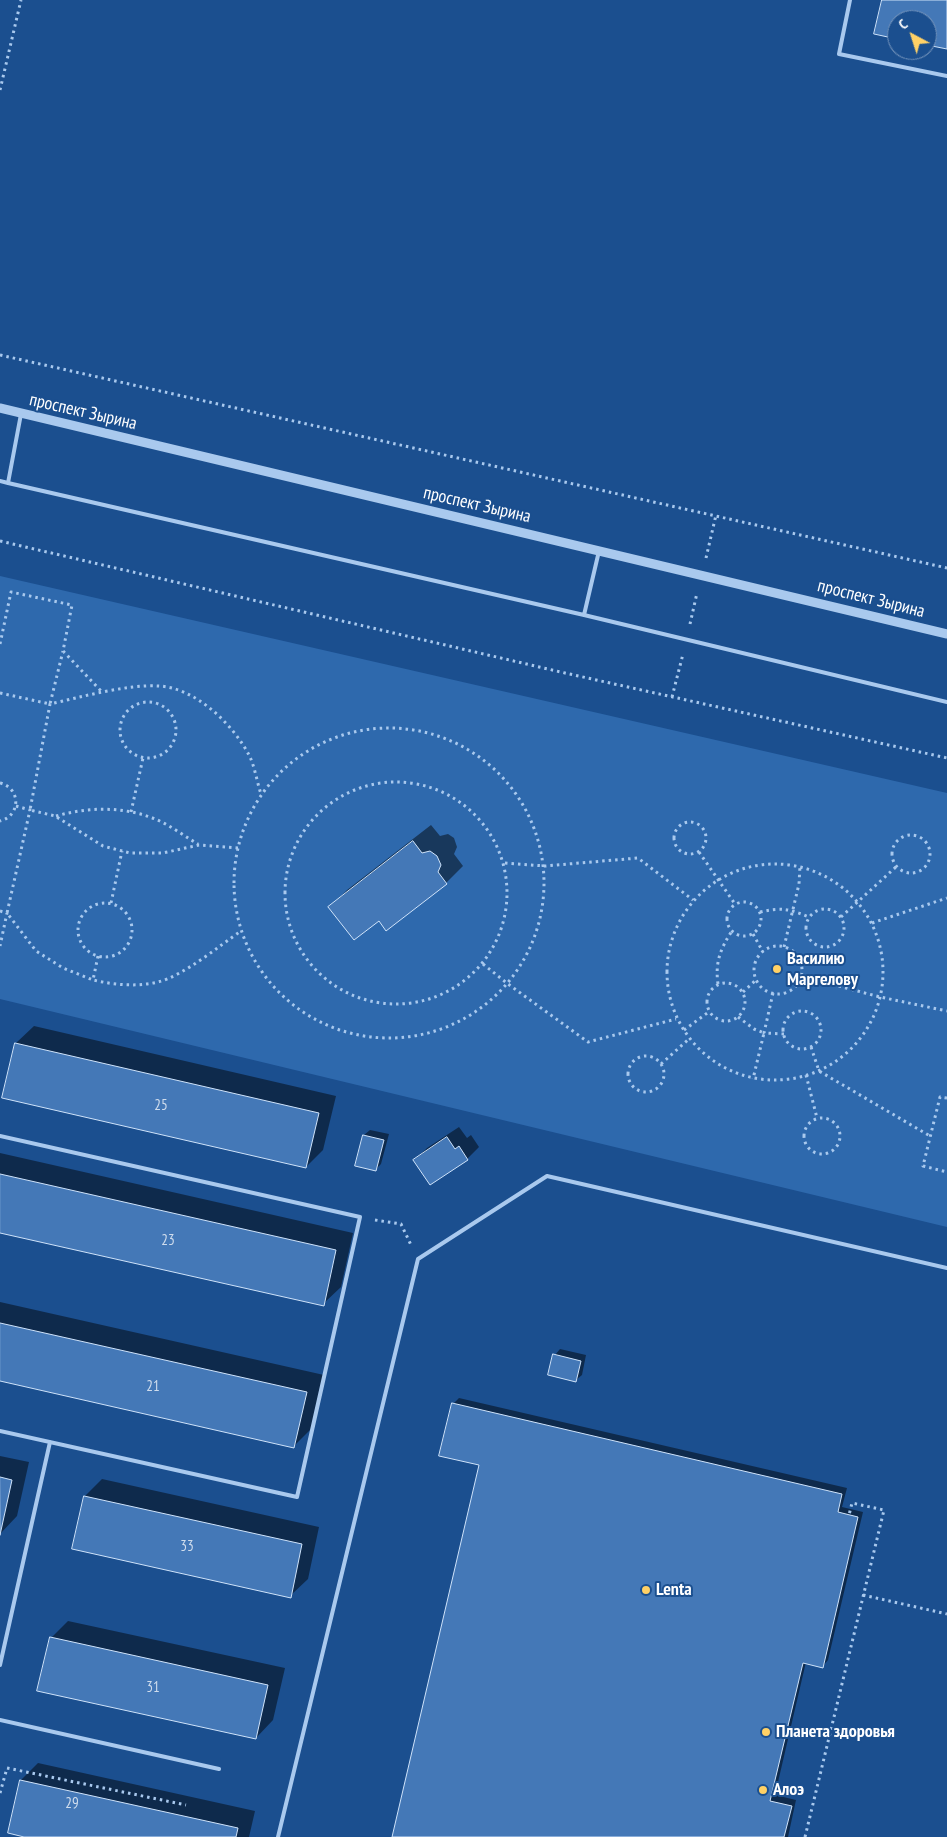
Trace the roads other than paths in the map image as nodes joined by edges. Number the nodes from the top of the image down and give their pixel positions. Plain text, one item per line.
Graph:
1 (850, 0) edge
2 (947, 76) edge
3 (0, 408) edge
4 (22, 414) junction
5 (0, 481) edge
6 (8, 483) junction
7 (599, 550) junction
8 (584, 615) junction
9 (947, 634) edge
10 (947, 702) edge
11 (0, 1136) edge
12 (947, 1268) edge
13 (0, 1431) edge
14 (50, 1442) junction
15 (0, 1665) edge
16 (0, 1720) edge
17 (219, 1769) dead end
18 (278, 1837) edge

1 - 2 lane
3 - 4 street, проспект Зырина
4 - 6 lane
4 - 7 street, проспект Зырина
5 - 6 lane
6 - 8 lane
7 - 8 lane
7 - 9 street, проспект Зырина
8 - 10 lane
11 - 14 lane
12 - 18 lane
13 - 14 lane
14 - 15 lane
16 - 17 lane

